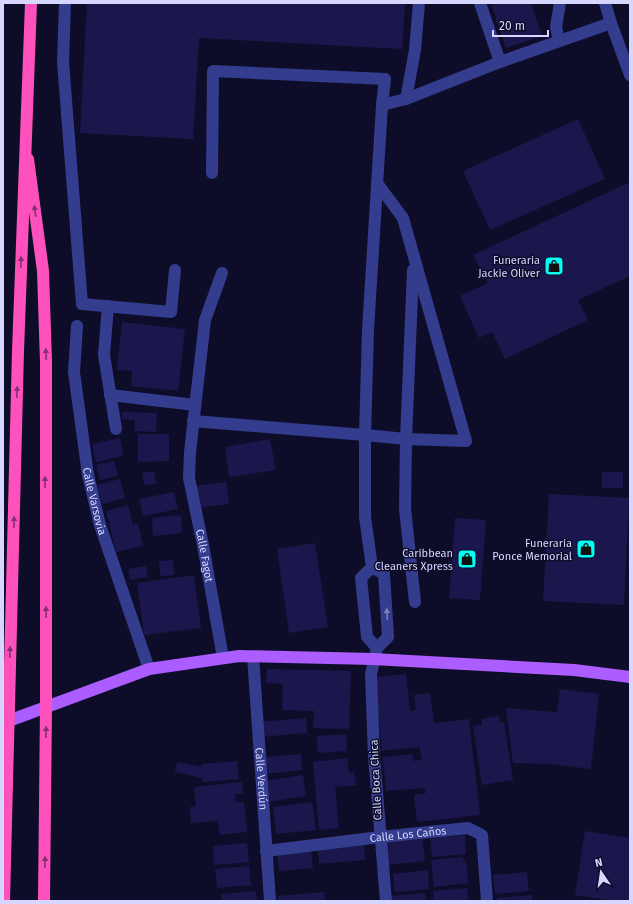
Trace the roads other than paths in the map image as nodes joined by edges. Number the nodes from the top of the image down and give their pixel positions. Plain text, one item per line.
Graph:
1 (31, 3) edge
2 (65, 3) edge
3 (419, 3) edge
4 (480, 3) edge
5 (560, 3) edge
6 (605, 3) edge
7 (611, 23) junction
8 (559, 41) junction
9 (625, 50) edge
10 (500, 62) junction
11 (630, 75) edge
12 (406, 99) junction
13 (382, 105) junction
14 (25, 138) junction
15 (212, 173) dead end
16 (377, 183) junction
17 (414, 259) junction
18 (175, 270) dead end
19 (222, 273) dead end
20 (108, 306) junction
21 (77, 326) dead end
22 (110, 395) junction
23 (195, 405) junction
24 (194, 421) junction
25 (116, 429) dead end
26 (365, 435) junction
27 (406, 439) junction
28 (372, 566) junction
29 (415, 602) dead end
30 (375, 654) junction
31 (253, 656) junction
32 (223, 658) junction
33 (149, 669) junction
34 (630, 677) edge
35 (46, 707) junction
36 (3, 723) edge
37 (380, 837) junction
38 (266, 850) junction
39 (4, 901) edge
40 (44, 901) edge
41 (270, 901) edge
42 (386, 901) edge
43 (487, 901) edge

1 - 14 highway, bridge
2 - 20 street
3 - 12 street
4 - 10 street
5 - 8 street
6 - 7 street
7 - 8 street
7 - 9 street
8 - 10 street
9 - 11 street
10 - 12 street
12 - 13 street
13 - 15 street
13 - 16 street
35 -> 14 highway, bridge
39 -> 14 highway, bridge
16 - 17 street
16 - 26 street
17 - 27 street
17 - 27 street
18 - 20 street
19 - 23 street, Calle Fagot
20 - 22 street
21 - 33 street, Calle Varsovia
22 - 23 street
22 - 25 street
23 - 24 street, Calle Fagot
24 - 26 street
24 - 32 street, Calle Fagot
26 - 27 street
26 - 28 street
27 - 29 street
28 - 30 street
30 -> 28 street
30 - 31 main road
30 - 34 main road
30 - 37 street, Calle Boca Chica
31 - 32 main road
31 - 38 street, Calle Verdún
32 - 33 main road
33 - 35 main road
35 - 36 main road
40 -> 35 highway
37 - 38 street, Calle Los Caños
37 - 42 street, Calle Boca Chica
37 - 43 street, Calle Los Caños
38 - 41 street, Calle Verdún

